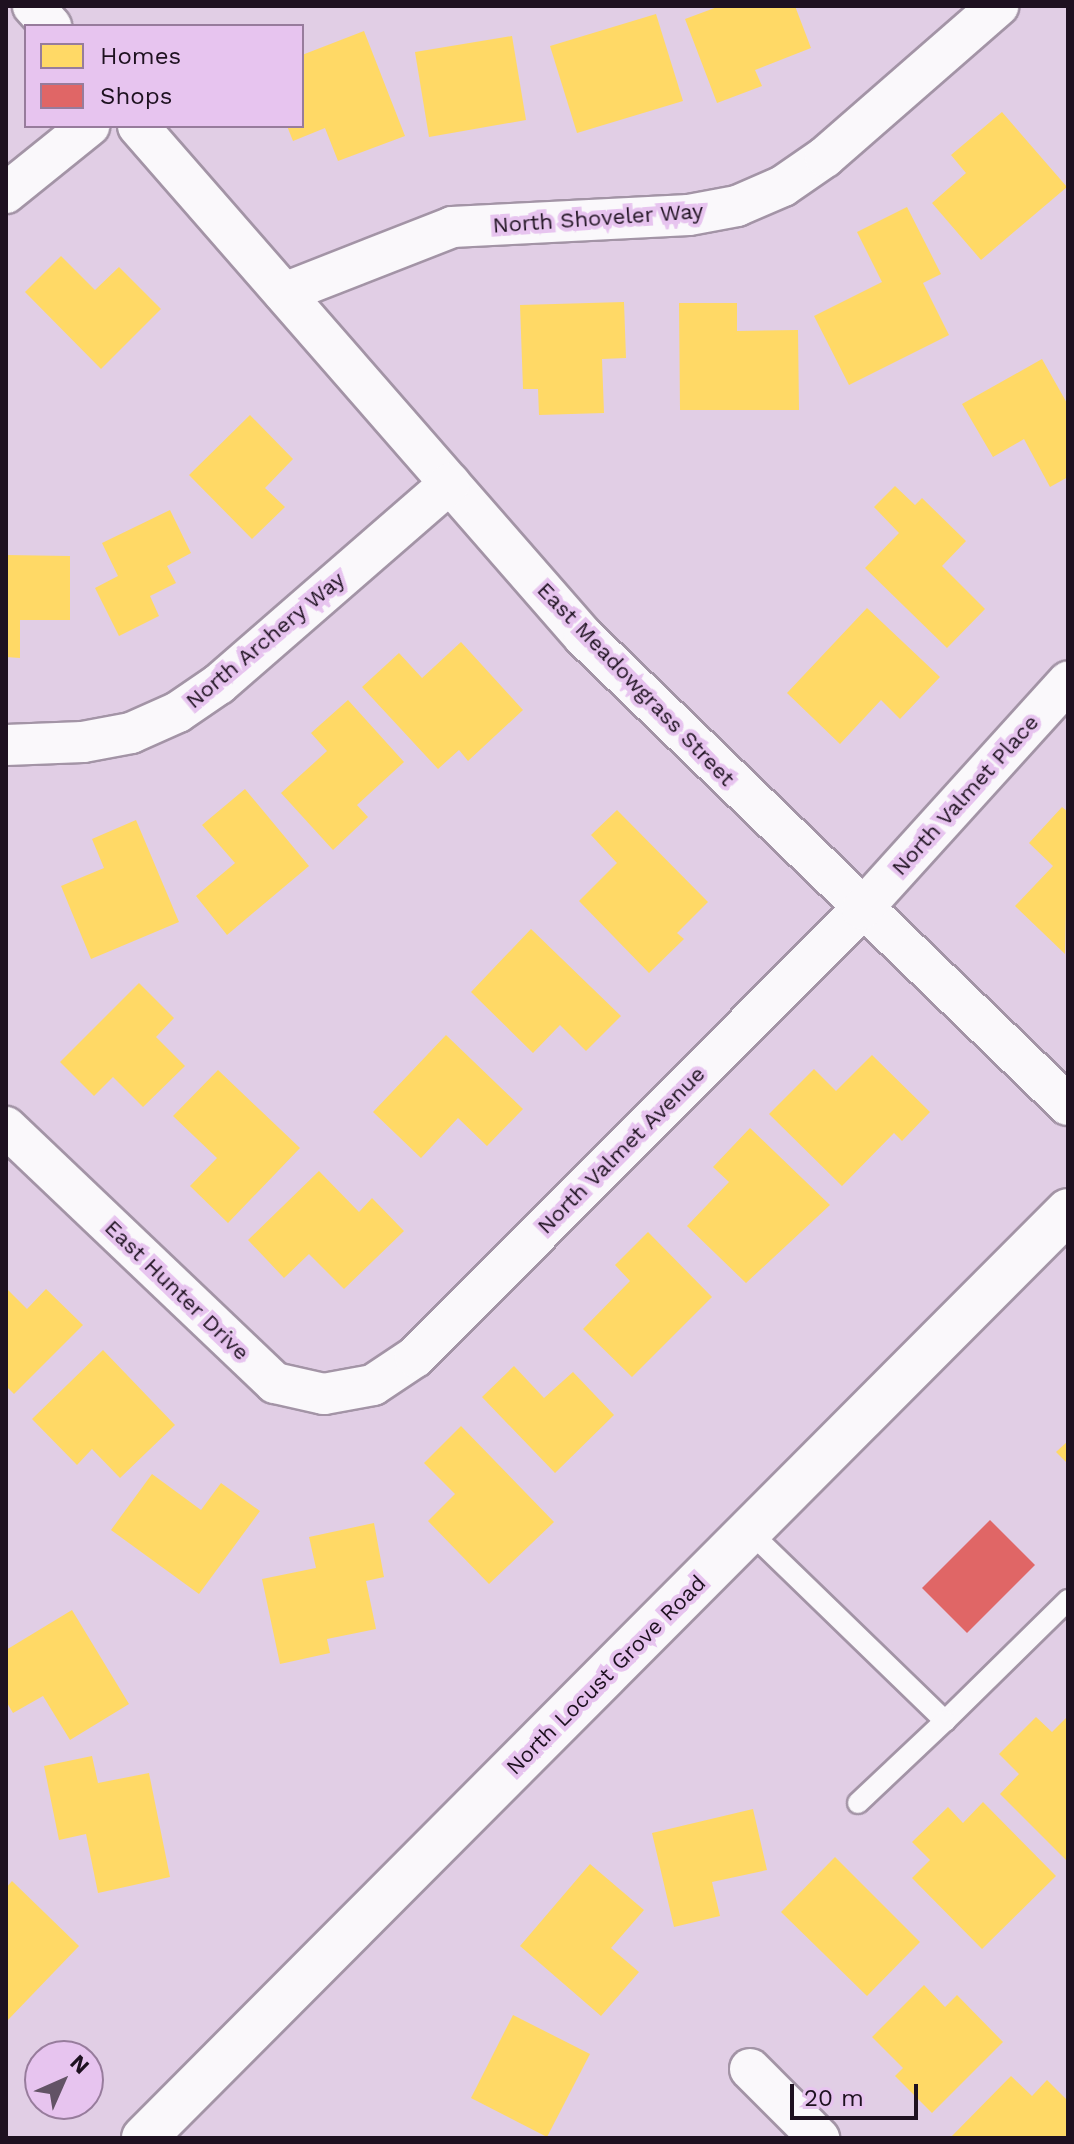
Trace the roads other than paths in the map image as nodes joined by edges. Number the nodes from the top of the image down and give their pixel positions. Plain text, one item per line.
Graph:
1 (33, 6) edge
2 (998, 6) edge
3 (49, 24) edge
4 (87, 128) edge
5 (140, 128) edge
6 (6, 193) edge
7 (284, 293) junction
8 (450, 483) junction
9 (1068, 682) edge
10 (6, 745) edge
11 (862, 909) junction
12 (1068, 1105) edge
13 (6, 1127) edge
14 (1068, 1211) edge
15 (373, 1385) joint
16 (750, 1532) junction
17 (1068, 1600) edge
18 (945, 1721) junction
19 (858, 1803) dead end
20 (750, 2069) dead end
21 (144, 2138) edge
22 (819, 2138) edge

1 - 3 street
2 - 7 street, North Shoveler Way
4 - 6 street
5 - 7 street, East Meadowgrass Street
7 - 8 street, East Meadowgrass Street
8 - 10 street, North Archery Way
8 - 11 street, East Meadowgrass Street
9 - 11 street, North Valmet Place
11 - 12 street, East Meadowgrass Street
11 - 15 street, North Valmet Avenue
13 - 15 street, East Hunter Drive
14 - 16 main road, North Locust Grove Road
16 - 18 lane
16 - 21 main road, North Locust Grove Road
17 - 18 lane
18 - 19 lane
20 - 22 street

